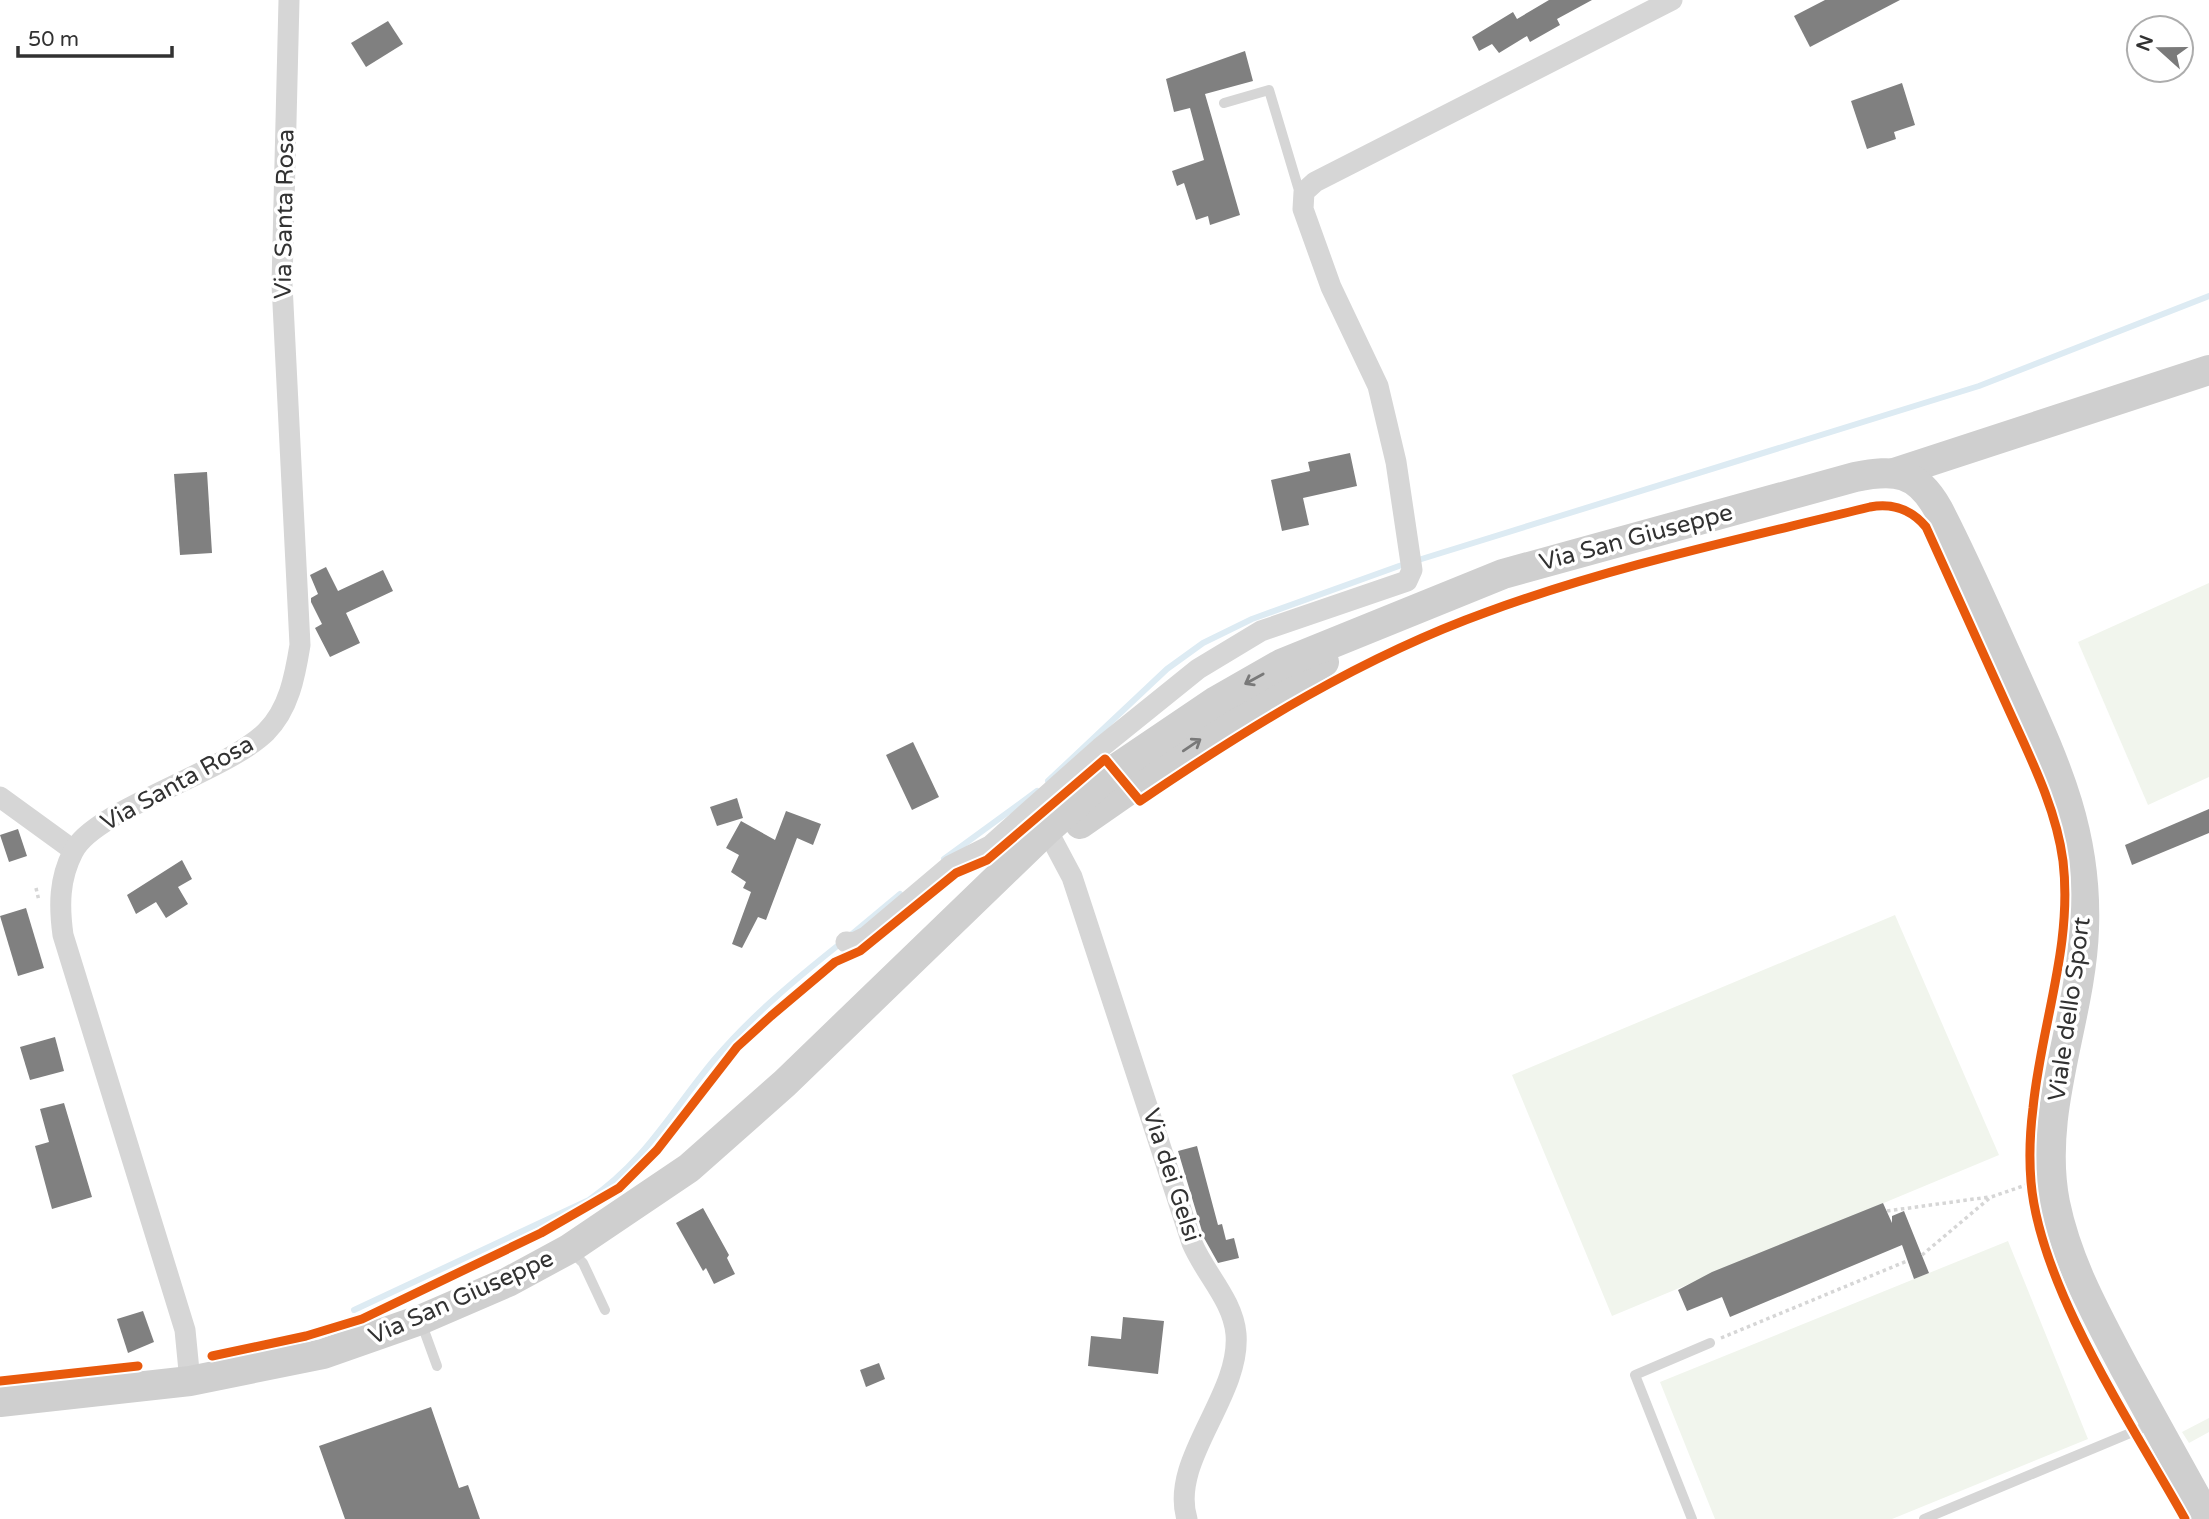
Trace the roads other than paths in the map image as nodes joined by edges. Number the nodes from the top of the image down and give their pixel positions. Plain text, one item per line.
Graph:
1 (289, 0) edge
2 (1672, 0) edge
3 (1224, 103) dead end
4 (1302, 200) junction
5 (2209, 370) edge
6 (1894, 473) junction
7 (1198, 669) junction
8 (1222, 711) junction
9 (0, 797) edge
10 (1051, 836) junction
11 (74, 850) junction
12 (846, 942) dead end
13 (569, 1249) junction
14 (605, 1310) dead end
15 (421, 1320) junction
16 (1710, 1343) road end
17 (437, 1366) dead end
18 (190, 1381) junction
19 (0, 1402) edge
20 (2154, 1423) junction
21 (1186, 1519) edge
22 (1692, 1519) edge
23 (1924, 1519) edge
24 (2208, 1519) edge

1 - 11 street, Via Santa Rosa
2 - 4 street
3 - 4 lane
4 - 7 street
5 - 6 street, Via San Giuseppe
6 - 8 street, Via San Giuseppe
6 - 20 street, Viale dello Sport
7 - 8 street
7 - 12 street
8 - 10 street, Via San Giuseppe
9 - 11 street
10 - 13 street, Via San Giuseppe
10 - 21 street, Via dei Gelsi
11 - 18 street
13 - 14 lane
13 - 15 street, Via San Giuseppe
15 - 17 lane
15 - 18 street, Via San Giuseppe
16 - 22 lane
18 - 19 street, Via San Giuseppe
20 - 23 lane
20 - 24 street, Viale dello Sport

